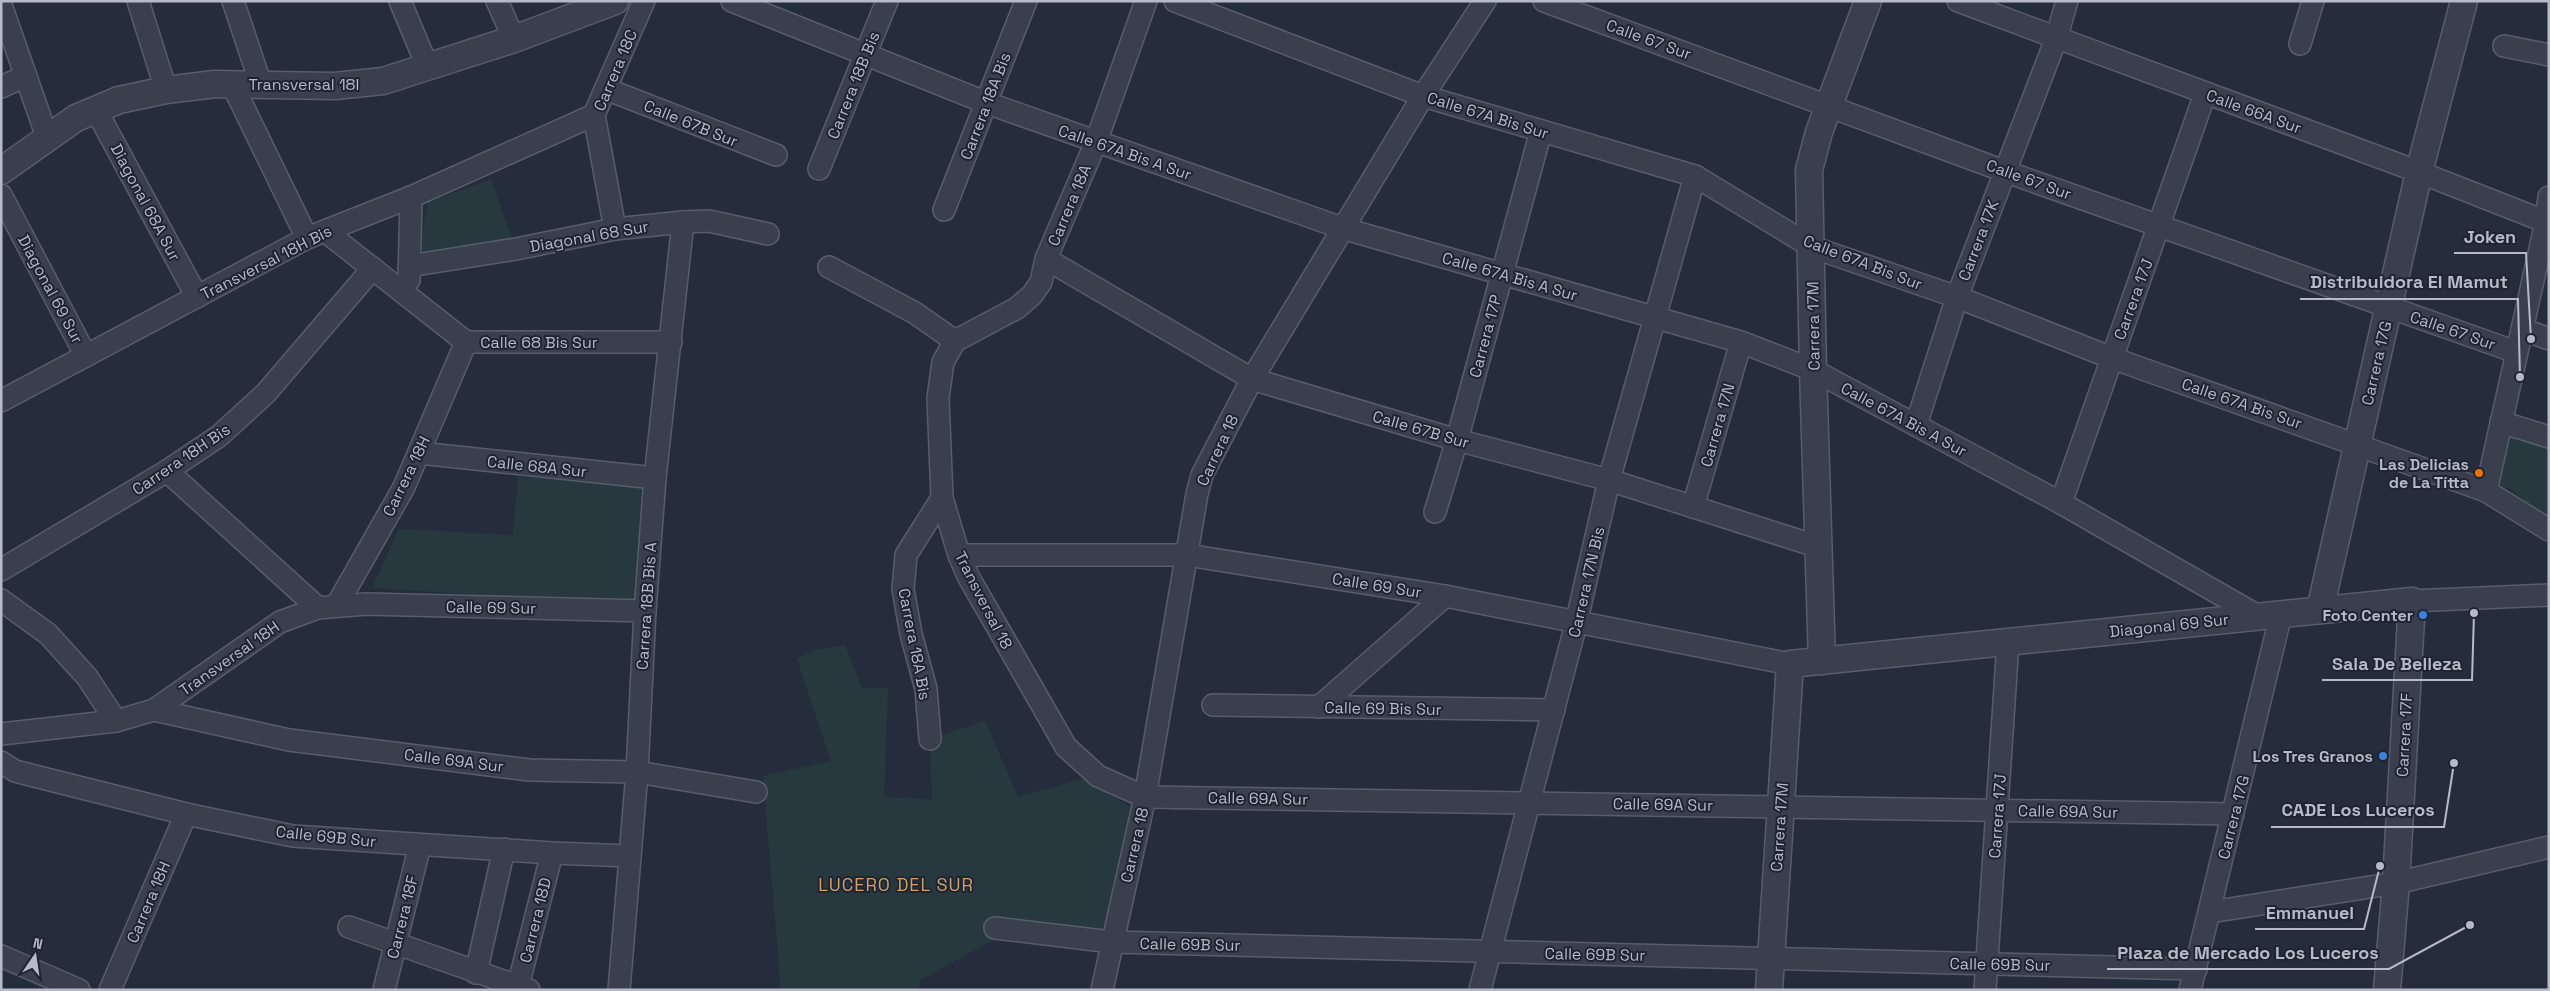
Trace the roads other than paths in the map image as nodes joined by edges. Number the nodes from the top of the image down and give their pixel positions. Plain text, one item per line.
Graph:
1 (138, 1) edge
2 (233, 1) edge
3 (400, 1) edge
4 (497, 1) edge
5 (615, 1) edge
6 (644, 1) edge
7 (732, 1) edge
8 (887, 1) edge
9 (1026, 1) edge
10 (1146, 1) edge
11 (1175, 1) edge
12 (1485, 1) edge
13 (1544, 1) edge
14 (1868, 1) edge
15 (1958, 1) edge
16 (2067, 1) edge
17 (2313, 1) edge
18 (2464, 1) edge
19 (1, 5) edge
20 (2056, 39) junction
21 (514, 40) junction
22 (2300, 44) dead end
23 (2504, 46) dead end
24 (864, 54) junction
25 (2549, 55) edge
26 (428, 68) junction
27 (26, 76) junction
28 (232, 84) junction
29 (261, 85) junction
30 (1, 87) edge
31 (606, 89) junction
32 (166, 90) junction
33 (2206, 94) junction
34 (1423, 96) junction
35 (987, 103) junction
36 (1829, 104) junction
37 (95, 108) junction
38 (594, 115) junction
39 (1540, 131) junction
40 (46, 137) junction
41 (1096, 142) junction
42 (776, 155) dead end
43 (819, 169) dead end
44 (1, 171) edge
45 (2004, 171) junction
46 (2419, 172) junction
47 (1695, 176) junction
48 (1, 195) edge
49 (411, 197) junction
50 (2549, 197) edge
51 (944, 210) dead end
52 (683, 222) junction
53 (2547, 222) edge
54 (2160, 225) junction
55 (615, 229) junction
56 (1344, 229) junction
57 (768, 234) dead end
58 (316, 235) junction
59 (1812, 247) junction
60 (1046, 258) junction
61 (409, 266) junction
62 (373, 268) junction
63 (829, 268) dead end
64 (1503, 274) junction
65 (197, 296) junction
66 (408, 296) junction
67 (1957, 297) junction
68 (2388, 307) junction
69 (1656, 318) junction
70 (2522, 329) junction
71 (2549, 340) edge
72 (955, 341) junction
73 (466, 342) junction
74 (672, 342) junction
75 (1741, 342) junction
76 (2516, 352) junction
77 (86, 356) junction
78 (2112, 358) junction
79 (1813, 370) junction
80 (1252, 379) junction
81 (1, 401) edge
82 (2501, 422) junction
83 (1916, 425) junction
84 (2549, 437) edge
85 (1457, 440) junction
86 (2357, 444) junction
87 (419, 453) junction
88 (166, 471) junction
89 (655, 478) junction
90 (1609, 480) junction
91 (2486, 491) junction
92 (942, 498) junction
93 (2061, 503) junction
94 (1693, 507) junction
95 (1435, 512) dead end
96 (2549, 530) edge
97 (1819, 547) junction
98 (958, 555) junction
99 (1187, 556) junction
100 (1, 570) edge
101 (2549, 595) edge
102 (1445, 596) junction
103 (1, 600) edge
104 (2412, 600) junction
105 (328, 607) junction
106 (2320, 610) junction
107 (645, 611) junction
108 (2270, 615) junction
109 (1576, 624) junction
110 (2008, 642) junction
111 (1822, 661) junction
112 (1790, 664) junction
113 (1213, 705) dead end
114 (1319, 707) junction
115 (154, 710) junction
116 (1554, 710) junction
117 (116, 721) junction
118 (1, 734) edge
119 (930, 739) dead end
120 (1, 762) edge
121 (637, 772) junction
122 (1098, 776) joint
123 (756, 792) dead end
124 (1145, 797) junction
125 (1530, 802) junction
126 (1781, 806) junction
127 (1998, 810) junction
128 (186, 814) junction
129 (2233, 814) junction
130 (420, 844) junction
131 (2549, 847) edge
132 (504, 849) junction
133 (552, 853) junction
134 (630, 856) junction
135 (2396, 883) junction
136 (2210, 912) junction
137 (349, 927) dead end
138 (995, 928) dead end
139 (1112, 942) junction
140 (396, 945) junction
141 (1490, 951) junction
142 (1, 956) edge
143 (1771, 958) junction
144 (1987, 963) junction
145 (2196, 969) junction
146 (476, 973) junction
147 (524, 988) edge
148 (79, 990) edge
149 (110, 990) edge
150 (384, 990) edge
151 (619, 990) edge
152 (1102, 990) edge
153 (1480, 990) edge
154 (1769, 990) edge
155 (1985, 990) edge
156 (2190, 990) edge
157 (2387, 990) edge

1 - 32 street
2 - 29 street
3 - 26 street
4 - 21 street
5 - 21 street, Transversal 18I
6 - 31 street, Carrera 18C
7 - 24 street, Calle 67A Bis A Sur
8 - 24 street, Carrera 18B Bis
9 - 35 street, Carrera 18A Bis
10 - 41 street, Carrera 18A
11 - 34 street, Calle 67A Bis Sur
12 - 34 street, Carrera 18
13 - 36 street, Calle 67 Sur
14 - 36 street, Carrera 17M
15 - 20 street, Calle 66A Sur
16 - 20 street, Carrera 17K
17 - 22 street
18 - 46 street, Carrera 17G
19 - 27 street
20 - 33 street, Calle 66A Sur
20 - 45 street, Carrera 17K
21 - 26 street, Transversal 18I
23 - 25 street
24 - 35 street, Calle 67A Bis A Sur
24 - 43 street, Carrera 18B Bis
26 - 29 street, Transversal 18I
27 - 30 street
27 - 40 street
28 - 29 street, Transversal 18I
28 - 32 street, Transversal 18I
28 - 58 street
31 - 38 street, Carrera 18C
31 - 42 street, Calle 67B Sur
32 - 37 street, Transversal 18I
33 - 46 street, Calle 66A Sur
33 - 54 street, Carrera 17J
34 - 39 street, Calle 67A Bis Sur
34 - 56 street, Carrera 18
35 - 41 street, Calle 67A Bis A Sur
35 - 51 street, Carrera 18A Bis
36 - 45 street, Calle 67 Sur
36 - 59 street, Carrera 17M
37 - 40 street, Transversal 18I
37 - 65 street, Diagonal 68A Sur
38 - 49 street, Transversal 18H Bis
38 - 55 street, Carrera 18C
39 - 47 street, Calle 67A Bis Sur
39 - 64 street, Carrera 17P
40 - 44 street, Transversal 18I
41 - 56 street, Calle 67A Bis A Sur
41 - 60 street, Carrera 18A
45 - 54 street, Calle 67 Sur
45 - 67 street, Carrera 17K
46 - 53 street, Calle 66A Sur
46 - 68 street, Carrera 17G
47 - 59 street, Calle 67A Bis Sur
47 - 69 street, Carrera 17N Bis
48 - 77 street, Diagonal 69 Sur
49 - 58 street, Transversal 18H Bis
49 - 61 street
50 - 53 street
52 - 55 street, Diagonal 68 Sur
52 - 57 street, Diagonal 68 Sur
52 - 74 street, Carrera 18B Bis A
53 - 70 street
54 - 68 street, Calle 67 Sur
54 - 78 street, Carrera 17J
55 - 61 street, Diagonal 68 Sur
56 - 64 street, Calle 67A Bis A Sur
56 - 80 street, Carrera 18
58 - 62 street, Calle 68 Bis Sur
58 - 65 street, Transversal 18H Bis
59 - 67 street, Calle 67A Bis Sur
59 - 79 street, Carrera 17M
60 - 72 street, Carrera 18A
60 - 80 street, Calle 67B Sur
61 - 66 street
62 - 66 street, Calle 68 Bis Sur
62 - 88 street, Carrera 18H Bis
63 - 72 street
64 - 69 street, Calle 67A Bis A Sur
64 - 85 street, Carrera 17P
65 - 77 street, Transversal 18H Bis
66 - 73 street, Calle 68 Bis Sur
67 - 78 street, Calle 67A Bis Sur
67 - 83 street, Carrera 17K
68 - 76 street, Calle 67 Sur
68 - 86 street, Carrera 17G
69 - 75 street, Calle 67A Bis A Sur
69 - 90 street, Carrera 17N Bis
70 - 71 street, Calle 67 Sur
70 - 76 street
72 - 92 street, Transversal 18
73 - 74 street, Calle 68 Bis Sur
73 - 87 street, Carrera 18H
74 - 89 street, Carrera 18B Bis A
75 - 79 street, Calle 67A Bis A Sur
75 - 94 street, Carrera 17N
76 - 82 street
77 - 81 street, Transversal 18H Bis
78 - 86 street, Calle 67A Bis Sur
78 - 93 street, Carrera 17J
79 - 83 street, Calle 67A Bis A Sur
79 - 97 street, Carrera 17M
80 - 85 street, Calle 67B Sur
80 - 99 street, Carrera 18
82 - 84 street
82 - 91 street
83 - 93 street, Calle 67A Bis A Sur
85 - 90 street, Calle 67B Sur
85 - 95 street, Carrera 17P
86 - 91 street, Calle 67A Bis Sur
86 - 106 street, Carrera 17G
87 - 89 street, Calle 68A Sur
87 - 105 street, Carrera 18H
88 - 100 street, Carrera 18H Bis
88 - 105 street
89 - 107 street, Carrera 18B Bis A
90 - 94 street, Calle 67B Sur
90 - 109 street, Carrera 17N Bis
91 - 96 street, Calle 67A Bis Sur
92 - 98 street, Transversal 18
92 - 119 street, Carrera 18A Bis
93 - 108 street, Calle 67A Bis A Sur
94 - 97 street, Calle 67B Sur
97 - 111 street, Carrera 17M
98 - 99 street, Calle 69 Sur
98 - 122 street, Transversal 18
99 - 102 street, Calle 69 Sur
99 - 124 street, Carrera 18
101 - 104 street, Diagonal 69 Sur
102 - 109 street, Calle 69 Sur
102 - 114 street
103 - 117 street
104 - 106 street, Diagonal 69 Sur
104 - 135 street, Carrera 17F
105 - 107 street, Calle 69 Sur
105 - 115 street, Transversal 18H
106 - 108 street, Diagonal 69 Sur
107 - 121 street, Carrera 18B Bis A
108 - 110 street, Diagonal 69 Sur
108 - 129 street, Carrera 17G
109 - 112 street, Calle 69 Sur
109 - 116 street, Carrera 17N Bis
110 - 111 street, Diagonal 69 Sur
110 - 127 street, Carrera 17J
111 - 112 street, Diagonal 69 Sur
112 - 126 street, Carrera 17M
113 - 114 street, Calle 69 Bis Sur
114 - 116 street, Calle 69 Bis Sur
115 - 117 street
115 - 121 street, Calle 69A Sur
116 - 125 street, Carrera 17N Bis
117 - 118 street
120 - 128 street, Calle 69B Sur
121 - 123 street, Calle 69A Sur
121 - 134 street, Carrera 18B Bis A
122 - 124 street, Calle 69A Sur
124 - 125 street, Calle 69A Sur
124 - 139 street, Carrera 18
125 - 126 street, Calle 69A Sur
125 - 141 street, Carrera 17N Bis
126 - 127 street, Calle 69A Sur
126 - 143 street, Carrera 17M
127 - 129 street, Calle 69A Sur
127 - 144 street, Carrera 17J
128 - 130 street, Calle 69B Sur
128 - 149 street, Carrera 18H
129 - 136 street, Carrera 17G
130 - 132 street, Calle 69B Sur
130 - 140 street, Carrera 18F
131 - 135 street
132 - 133 street, Calle 69B Sur
132 - 146 street
133 - 134 street, Calle 69B Sur
133 - 147 street, Carrera 18D
134 - 151 street, Carrera 18B Bis A
135 - 136 street
135 - 157 street, Carrera 17F
136 - 145 street, Carrera 17G
137 - 140 street
138 - 139 street, Calle 69B Sur
139 - 141 street, Calle 69B Sur
139 - 152 street, Carrera 18
140 - 146 street
140 - 150 street, Carrera 18F
141 - 143 street, Calle 69B Sur
141 - 153 street, Carrera 17N Bis
142 - 148 street
143 - 144 street, Calle 69B Sur
143 - 154 street, Carrera 17M
144 - 145 street, Calle 69B Sur
144 - 155 street, Carrera 17J
145 - 156 street, Carrera 17G
146 - 147 street

